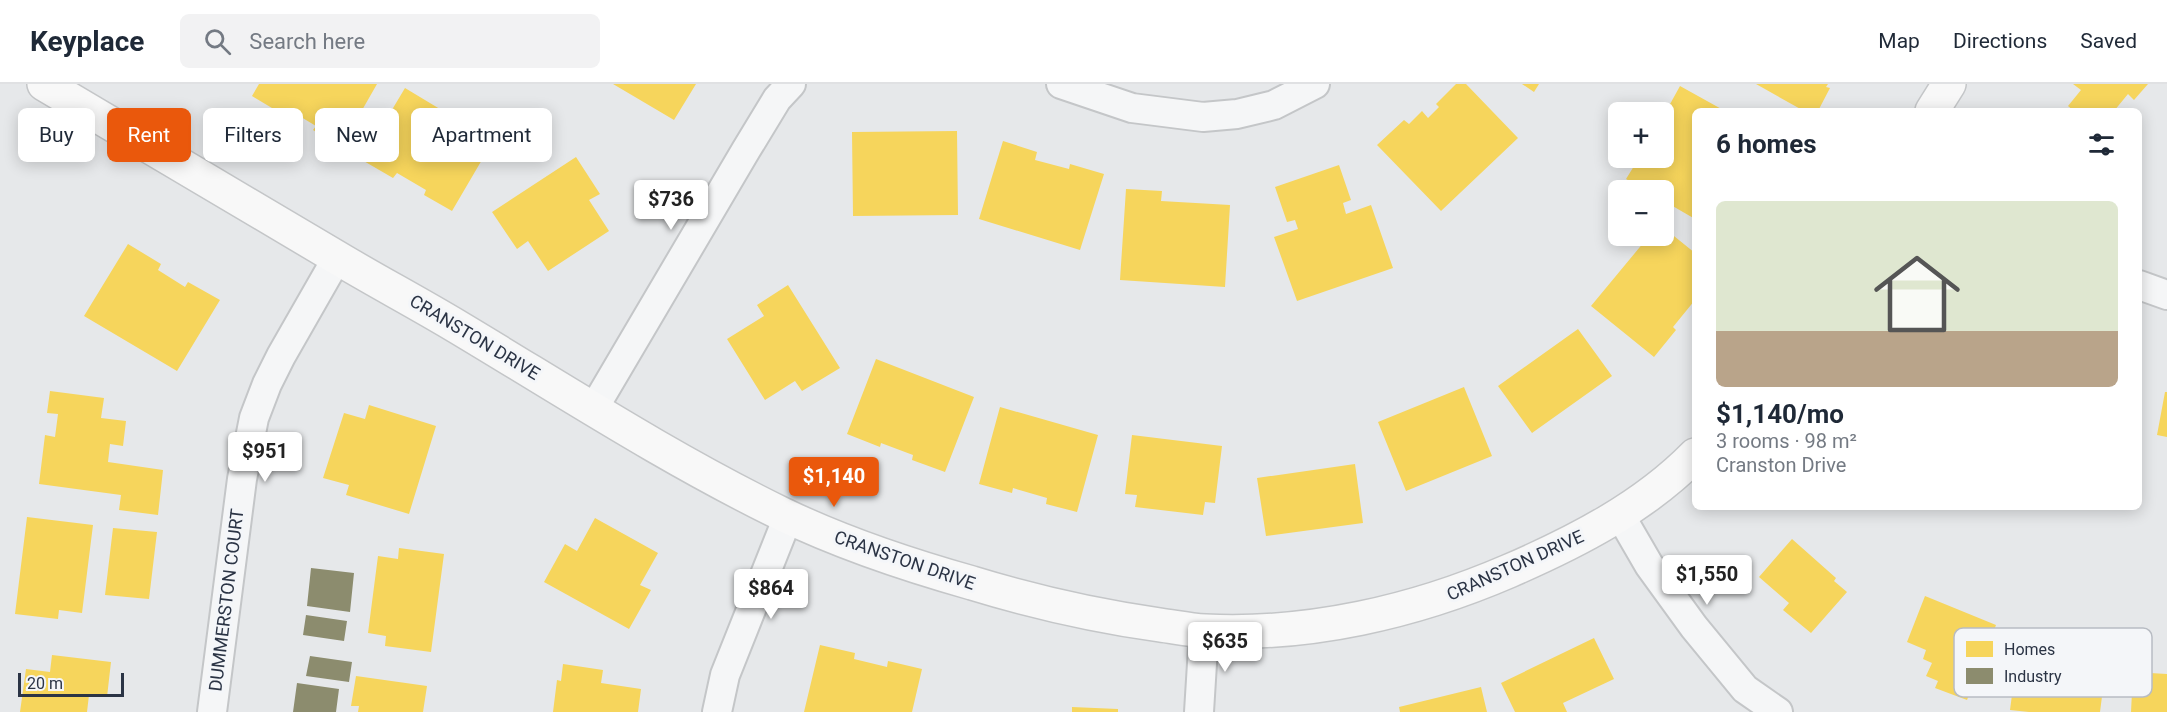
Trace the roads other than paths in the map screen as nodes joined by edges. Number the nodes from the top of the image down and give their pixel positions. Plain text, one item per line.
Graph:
1 (44, 84) edge
2 (791, 84) edge
3 (1061, 84) edge
4 (1315, 84) edge
5 (1949, 84) edge
6 (1934, 108) edge
7 (338, 258) junction
8 (2142, 286) edge
9 (2167, 295) edge
10 (594, 408) junction
11 (1692, 458) edge
12 (1620, 515) junction
13 (788, 516) junction
14 (1204, 631) junction
15 (212, 712) edge
16 (717, 712) edge
17 (1199, 712) edge
18 (1778, 712) edge

1 - 7 street, CRANSTON DRIVE
2 - 10 street
3 - 4 street
5 - 6 street
7 - 10 street, CRANSTON DRIVE
7 - 15 street, DUMMERSTON COURT
8 - 9 street
10 - 13 street, CRANSTON DRIVE
11 - 12 street, CRANSTON DRIVE
12 - 14 street, CRANSTON DRIVE
12 - 18 street
13 - 14 street, CRANSTON DRIVE
13 - 16 street
14 - 17 street

